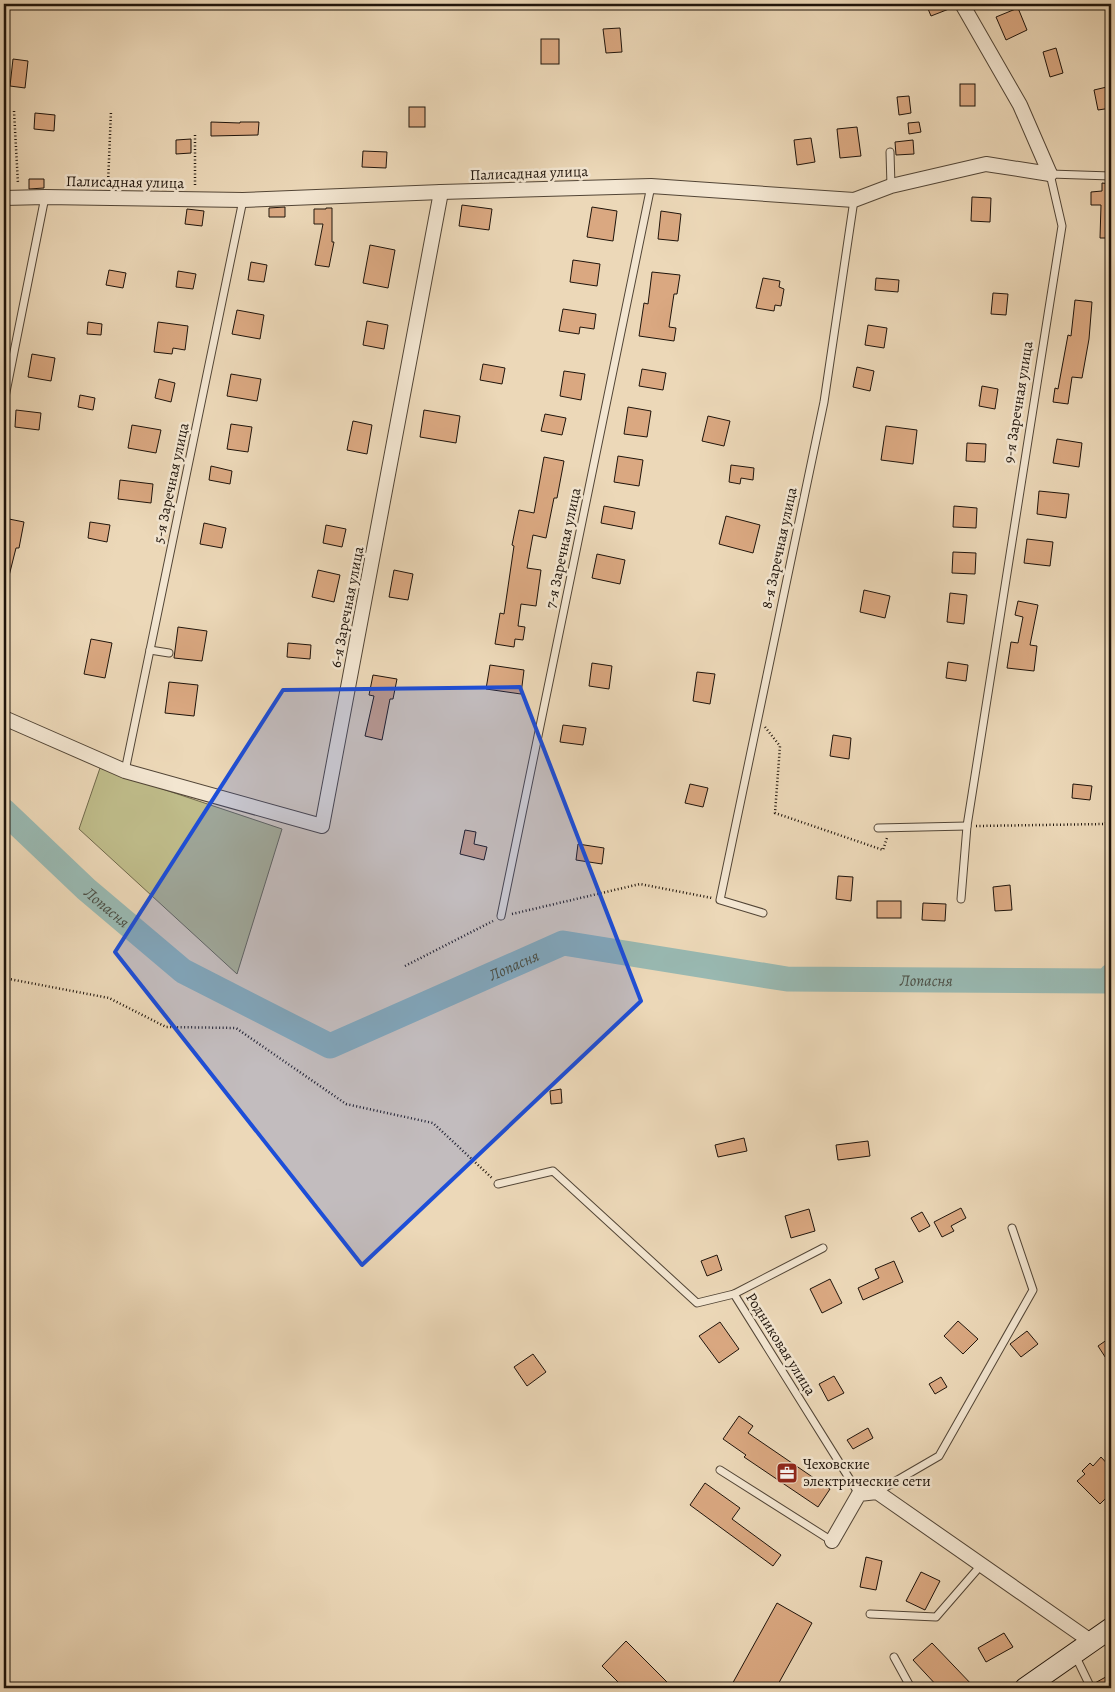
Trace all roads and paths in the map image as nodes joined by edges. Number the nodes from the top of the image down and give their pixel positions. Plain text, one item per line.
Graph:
1 (962, 4) edge
2 (14, 111) dead end
3 (111, 111) dead end
4 (195, 135) dead end
5 (890, 152) dead end
6 (1050, 174) junction
7 (1111, 176) edge
8 (651, 186) junction
9 (891, 186) junction
10 (441, 192) junction
11 (45, 197) junction
12 (4, 198) edge
13 (18, 198) junction
14 (108, 198) junction
15 (196, 199) junction
16 (244, 200) junction
17 (854, 200) junction
18 (4, 402) edge
19 (150, 650) junction
20 (169, 653) dead end
21 (757, 717) junction
22 (4, 718) edge
23 (125, 771) junction
24 (1111, 819) edge
25 (967, 826) junction
26 (878, 828) dead end
27 (891, 828) junction
28 (961, 899) dead end
29 (720, 900) junction
30 (763, 913) dead end
31 (502, 916) junction
32 (405, 966) dead end
33 (4, 978) edge
34 (498, 1184) joint
35 (1012, 1228) dead end
36 (823, 1248) dead end
37 (734, 1294) junction
38 (720, 1470) dead end
39 (877, 1492) junction
40 (858, 1494) junction
41 (832, 1541) joint
42 (982, 1564) junction
43 (870, 1614) dead end
44 (1111, 1628) edge
45 (1092, 1642) junction
46 (1074, 1654) junction
47 (894, 1657) dead end
48 (911, 1688) edge
49 (1025, 1688) edge
50 (1091, 1688) edge

1 - 6 street, 9-я Заречная улица
2 - 13 path
3 - 14 path
4 - 15 path
5 - 9 lane
6 - 7 lane
6 - 9 street, Палисадная улица
6 - 25 lane, 9-я Заречная улица
8 - 10 street, Палисадная улица
8 - 17 street, Палисадная улица
8 - 31 lane, 7-я Заречная улица
9 - 17 street, Палисадная улица
10 - 16 street, Палисадная улица
10 - 23 street, 6-я Заречная улица
11 - 13 street, Палисадная улица
11 - 14 street, Палисадная улица
11 - 18 lane
12 - 13 street, Палисадная улица
14 - 15 street, Палисадная улица
15 - 16 street, Палисадная улица
16 - 19 lane, 5-я Заречная улица
17 - 21 lane, 8-я Заречная улица
19 - 20 lane
19 - 23 lane, 5-я Заречная улица
21 - 27 path
21 - 29 lane, 8-я Заречная улица
22 - 23 street
24 - 25 path
25 - 27 lane
25 - 28 lane, 9-я Заречная улица
26 - 27 lane
29 - 30 lane
29 - 31 path
31 - 32 path
33 - 34 path
34 - 37 lane
35 - 39 lane
36 - 37 lane, Родниковая улица
37 - 40 lane, Родниковая улица
38 - 41 lane
39 - 40 street
39 - 42 street
40 - 41 street
42 - 43 lane
42 - 45 street
44 - 45 street
45 - 46 street
46 - 49 street
46 - 50 lane
47 - 48 lane

